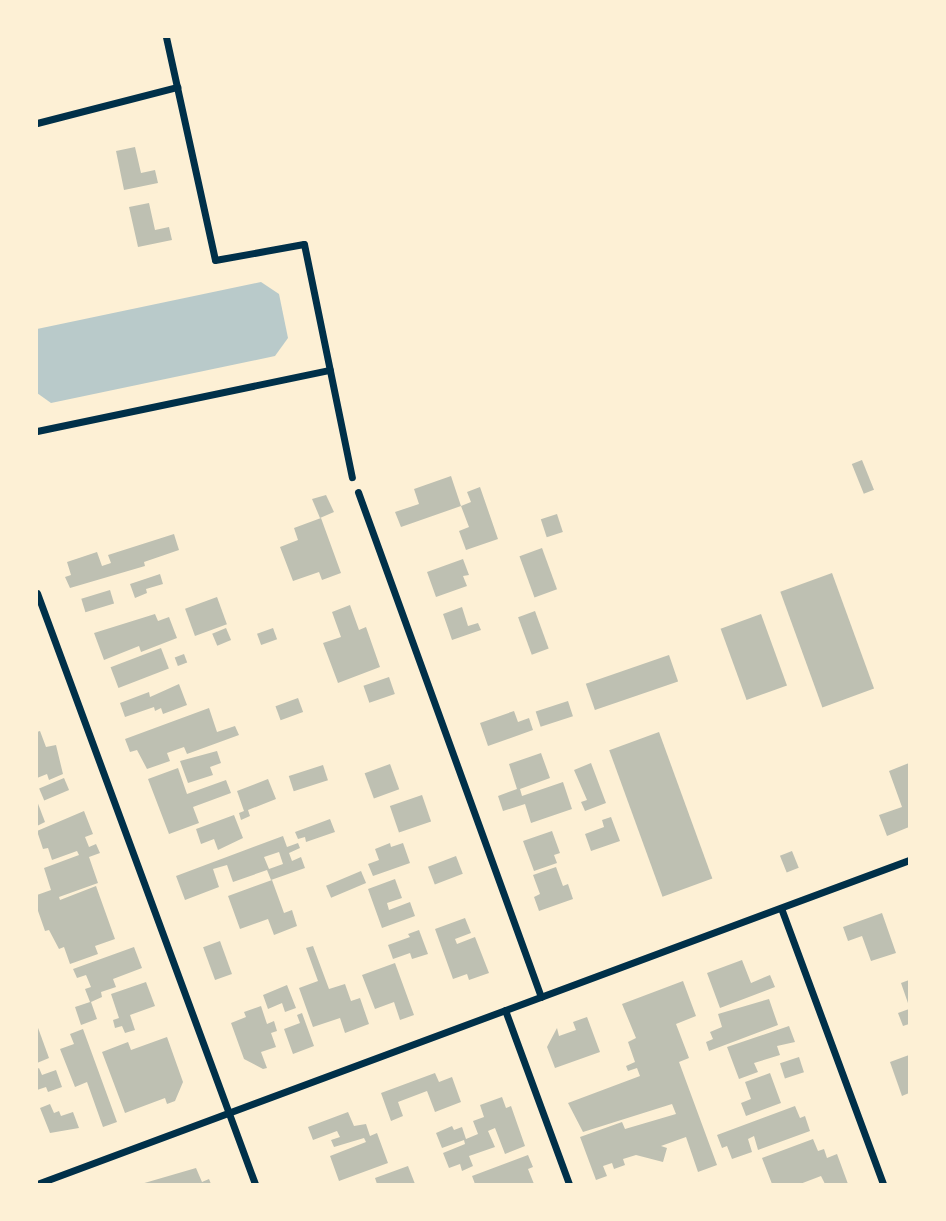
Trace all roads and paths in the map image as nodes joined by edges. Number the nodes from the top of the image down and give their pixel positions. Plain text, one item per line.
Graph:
1 (166, 37) edge
2 (177, 87) junction
3 (37, 123) edge
4 (330, 370) junction
5 (37, 431) edge
6 (352, 477) dead end
7 (358, 492) dead end
8 (37, 593) edge
9 (909, 860) edge
10 (781, 908) junction
11 (541, 997) junction
12 (505, 1010) junction
13 (228, 1113) junction
14 (37, 1184) edge
15 (255, 1184) edge
16 (569, 1184) edge
17 (883, 1184) edge

1 - 2 street
2 - 3 street
2 - 4 street
4 - 5 street
4 - 6 street
7 - 11 street
8 - 13 street
9 - 10 street
10 - 11 street
10 - 17 street
11 - 12 street
12 - 13 street
12 - 16 street
13 - 14 street
13 - 15 street

